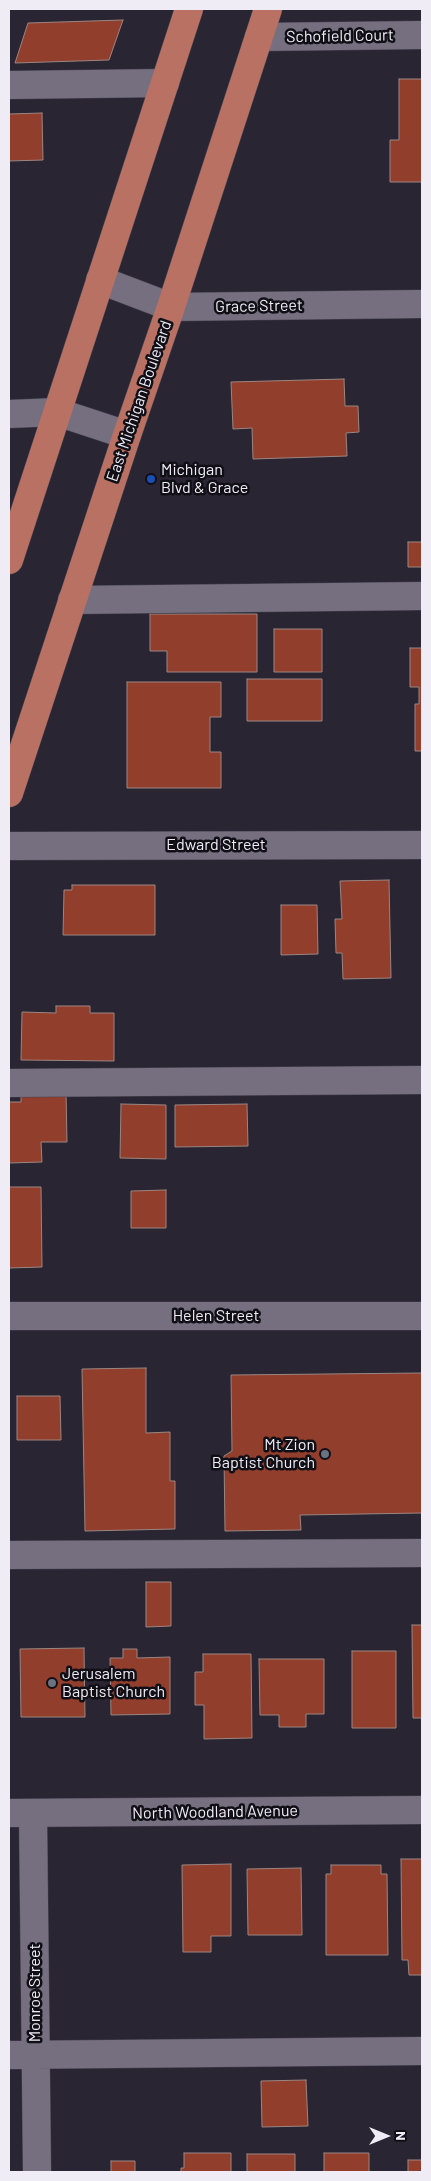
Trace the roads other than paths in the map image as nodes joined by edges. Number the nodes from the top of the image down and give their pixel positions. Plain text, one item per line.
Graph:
1 (189, 9) edge
2 (268, 9) edge
3 (422, 36) edge
4 (258, 37) junction
5 (165, 83) junction
6 (9, 85) edge
7 (100, 280) junction
8 (422, 304) edge
9 (171, 307) junction
10 (58, 412) junction
11 (9, 414) edge
12 (127, 435) junction
13 (9, 560) edge
14 (422, 596) edge
15 (72, 600) junction
16 (9, 793) edge
17 (422, 844) edge
18 (9, 846) edge
19 (422, 1080) edge
20 (9, 1083) edge
21 (9, 1316) edge
22 (422, 1316) edge
23 (422, 1553) edge
24 (9, 1555) edge
25 (422, 1810) edge
26 (21, 1814) edge
27 (422, 2051) edge
28 (22, 2055) edge
29 (36, 2172) edge

1 - 5 main road
2 - 4 main road, East Michigan Boulevard
3 - 4 street, Schofield Court
4 - 9 main road, East Michigan Boulevard
5 - 6 street
5 - 7 main road
7 - 9 street, Grace Street
7 - 10 main road
8 - 9 street, Grace Street
9 - 12 main road, East Michigan Boulevard
10 - 11 street
10 - 12 street
10 - 13 main road
12 - 15 main road, East Michigan Boulevard
14 - 15 street
15 - 16 main road, East Michigan Boulevard
17 - 18 street, Edward Street
19 - 20 street
21 - 22 street, Helen Street
23 - 24 street
25 - 26 street, North Woodland Avenue
26 - 28 street, Monroe Street
27 - 28 street
28 - 29 street, Monroe Street

